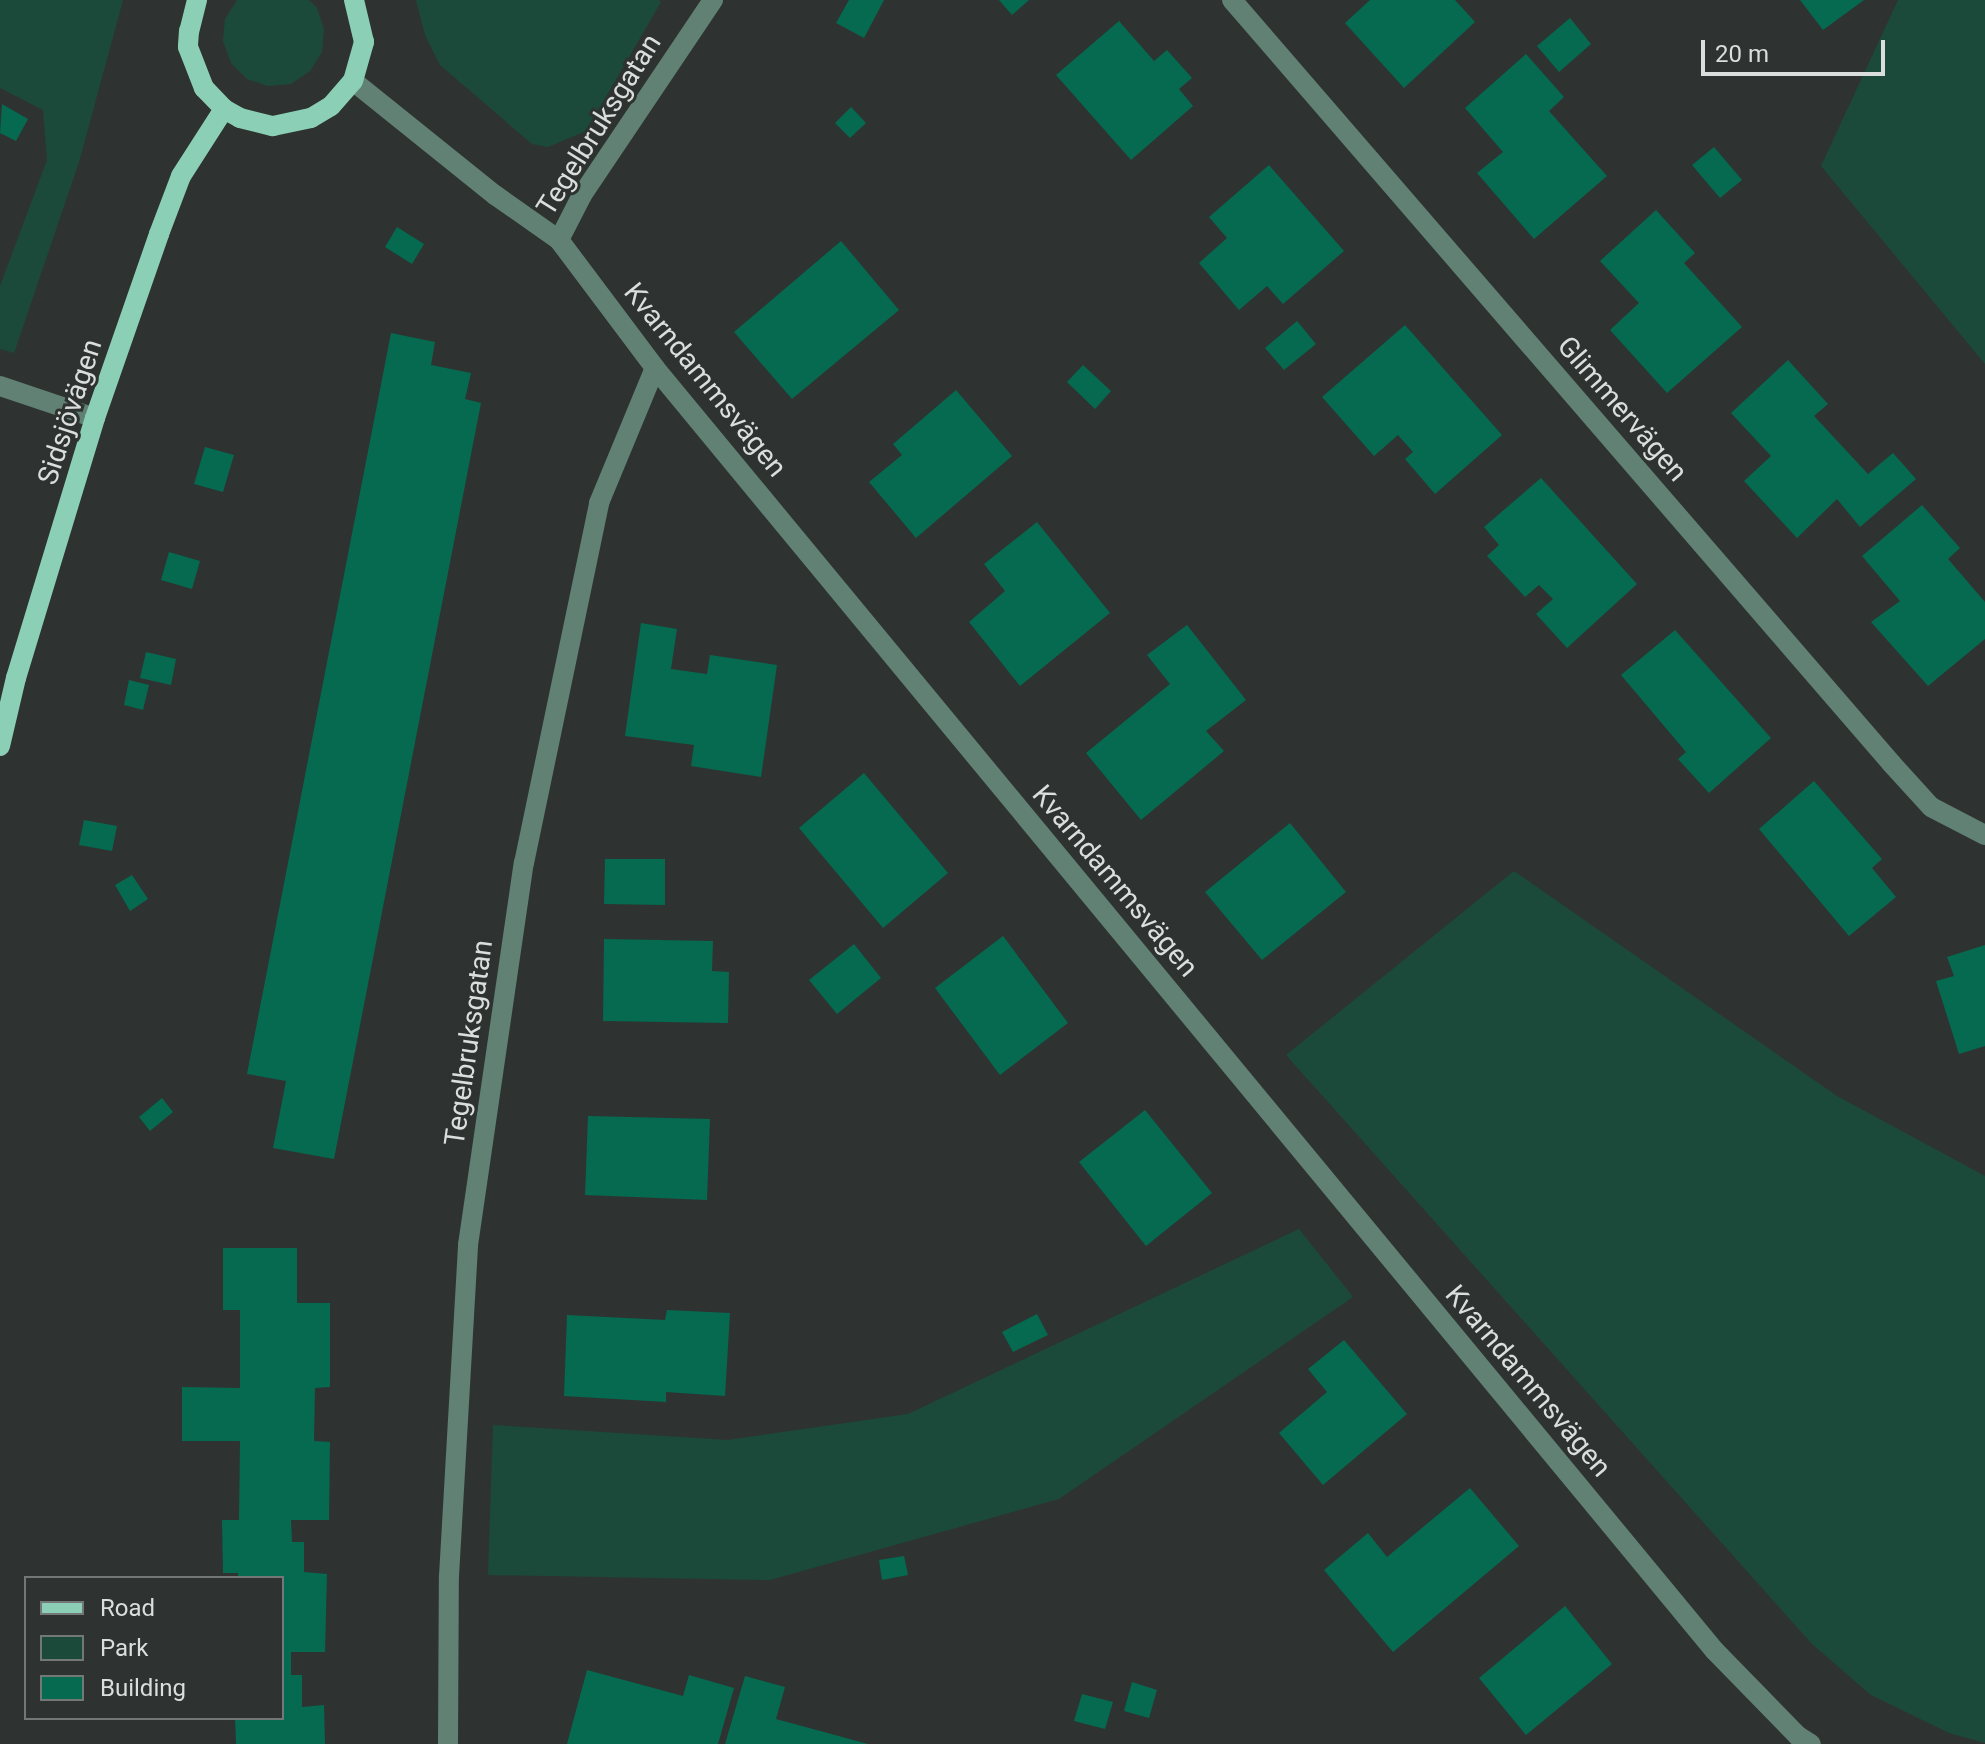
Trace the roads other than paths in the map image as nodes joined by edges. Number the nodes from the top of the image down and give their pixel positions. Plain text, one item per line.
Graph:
1 (197, 0) edge
2 (354, 0) edge
3 (713, 0) edge
4 (1232, 0) edge
5 (353, 81) junction
6 (224, 109) junction
7 (559, 240) junction
8 (655, 368) junction
9 (0, 386) edge
10 (26, 396) junction
11 (0, 402) edge
12 (95, 418) junction
13 (0, 746) edge
14 (1985, 835) edge
15 (448, 1744) edge
16 (1811, 1744) edge

1 - 6 main road
2 - 5 main road
3 - 7 street, Tegelbruksgatan
4 - 14 street, Glimmervägen
5 - 6 main road
5 - 7 street, Kvarndammsvägen
6 - 12 main road, Sidsjövägen
7 - 8 street, Kvarndammsvägen
8 - 15 street, Tegelbruksgatan
8 - 16 street, Kvarndammsvägen
9 - 10 street
10 - 11 street
10 - 12 street
12 - 13 main road, Sidsjövägen

